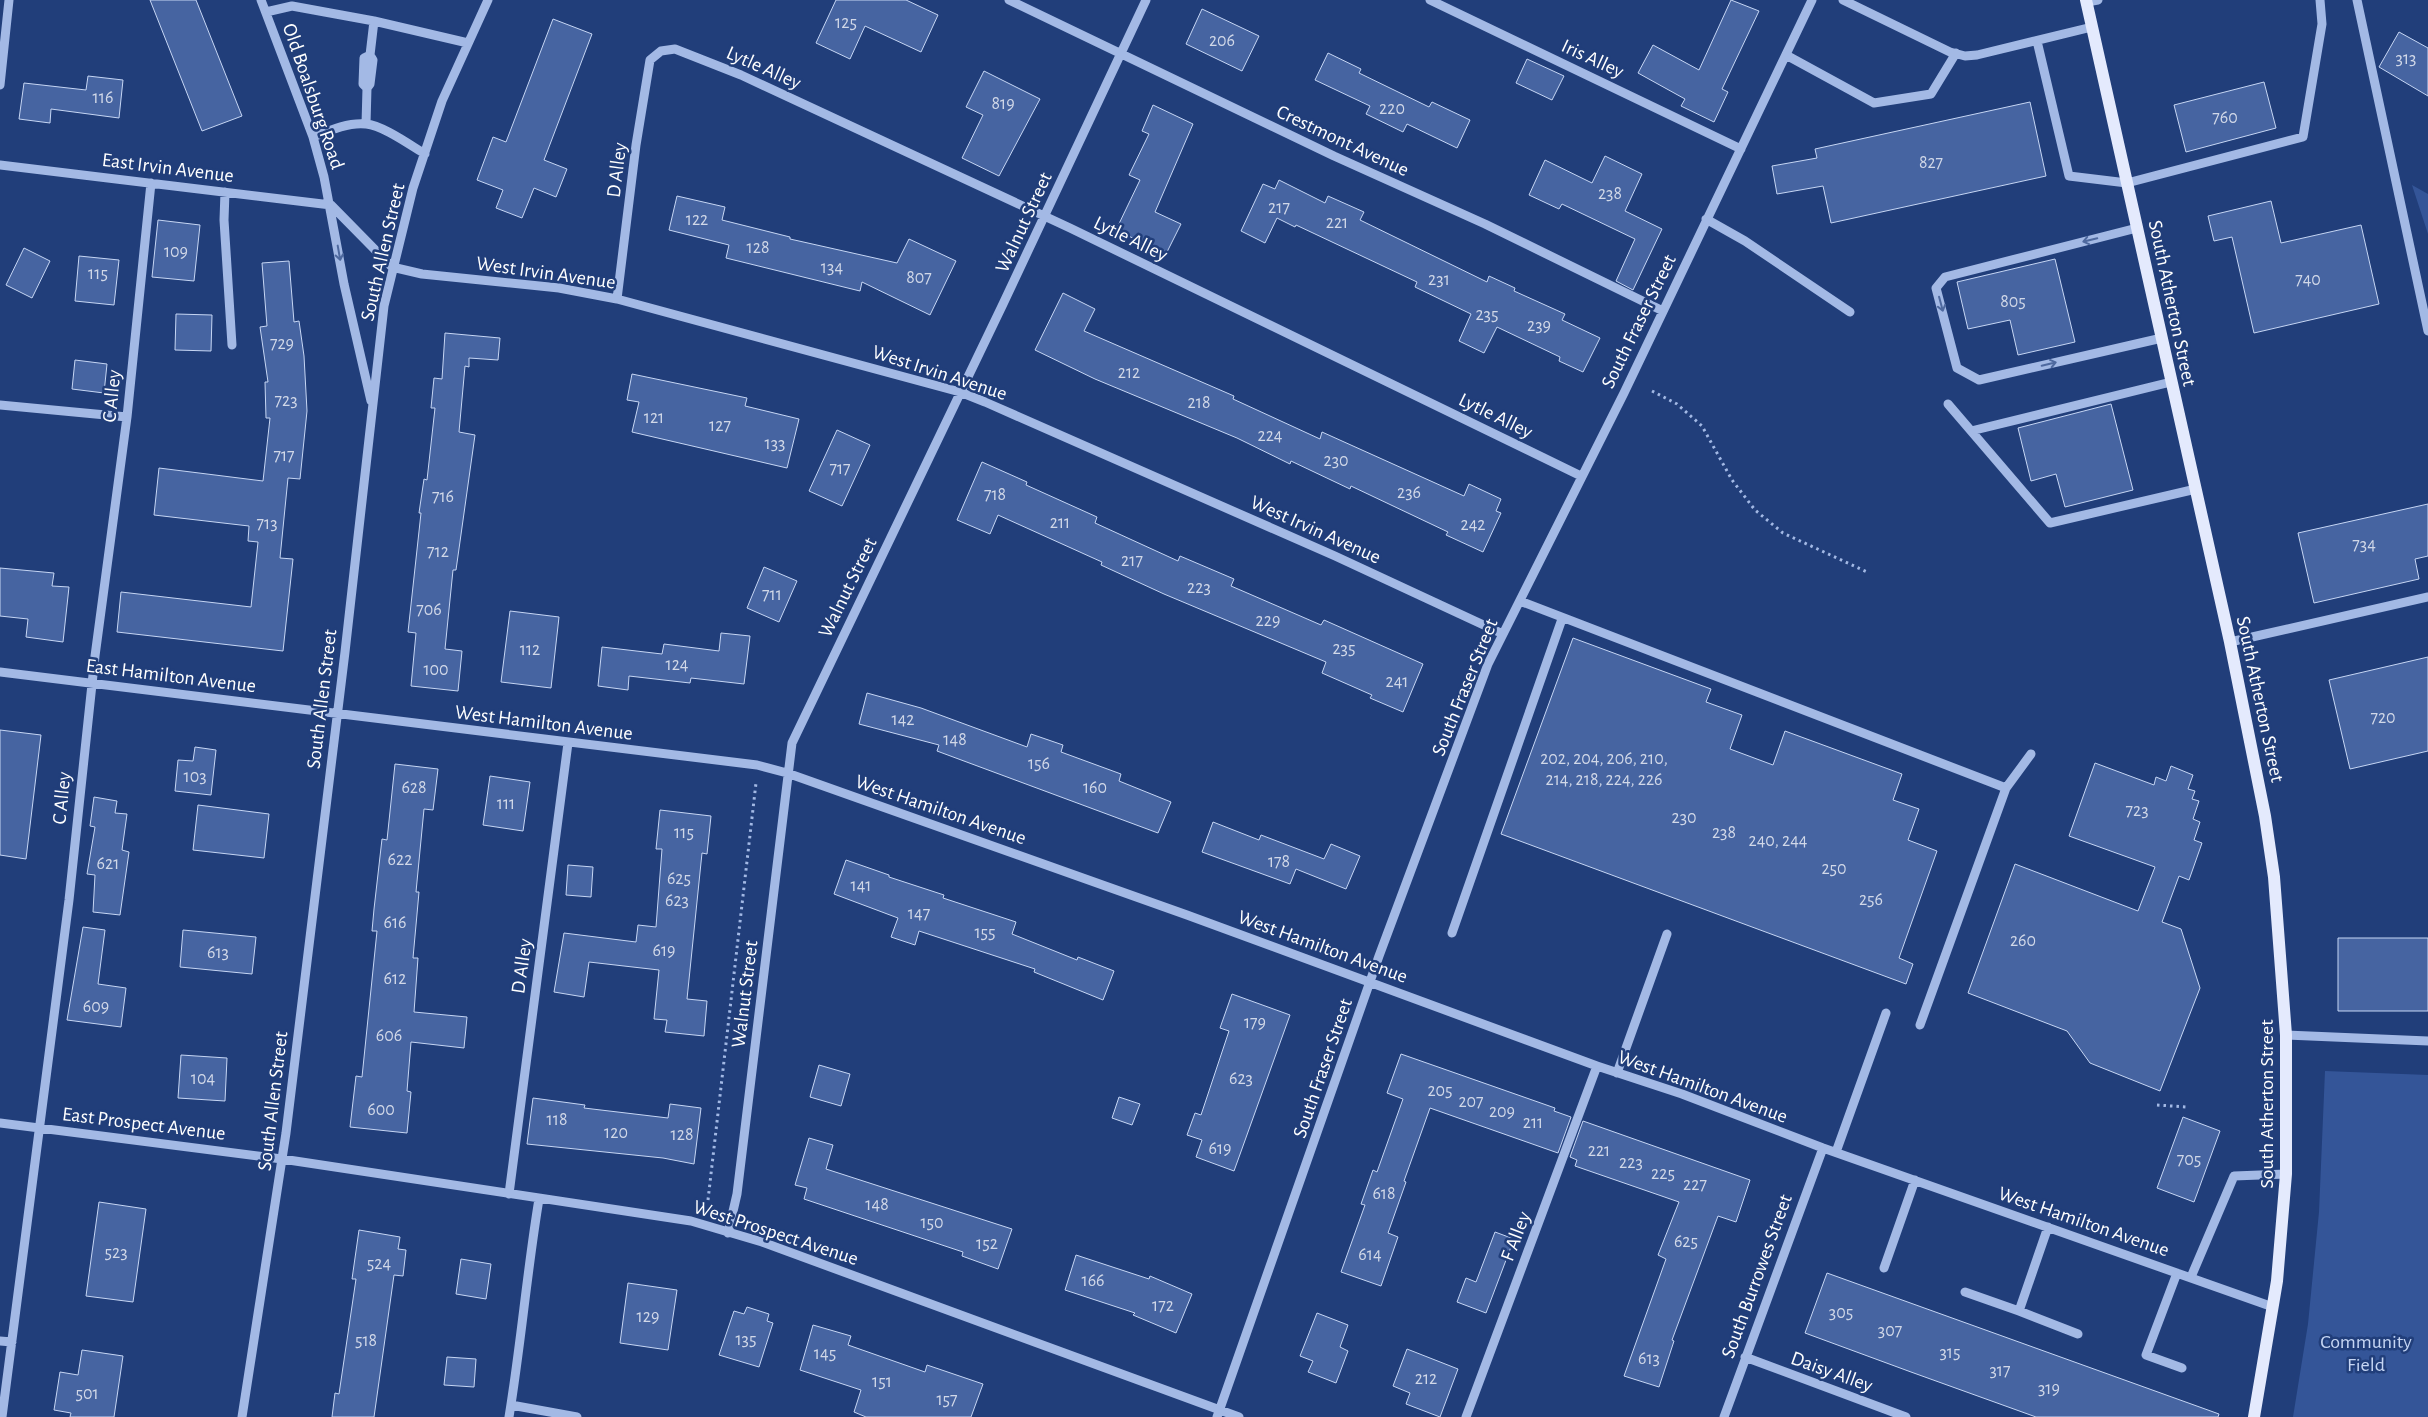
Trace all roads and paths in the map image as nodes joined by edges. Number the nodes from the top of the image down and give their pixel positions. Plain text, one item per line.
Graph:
1 (9, 0) edge
2 (261, 0) edge
3 (488, 0) edge
4 (1009, 0) edge
5 (1146, 0) edge
6 (1430, 0) edge
7 (1812, 0) edge
8 (1843, 0) edge
9 (2320, 0) edge
10 (2357, 0) edge
11 (2091, 1) edge
12 (266, 12) junction
13 (374, 21) junction
14 (2092, 27) junction
15 (2037, 40) junction
16 (468, 43) junction
17 (661, 51) joint
18 (1122, 52) junction
19 (1956, 54) junction
20 (1786, 55) junction
21 (0, 84) edge
22 (366, 124) junction
23 (312, 137) junction
24 (1741, 149) junction
25 (425, 154) junction
26 (0, 165) edge
27 (151, 183) junction
28 (2128, 183) junction
29 (225, 192) junction
30 (331, 205) junction
31 (1045, 216) junction
32 (1706, 219) junction
33 (2137, 228) junction
34 (392, 267) junction
35 (617, 299) junction
36 (1663, 311) junction
37 (1850, 312) dead end
38 (2428, 331) edge
39 (2162, 338) junction
40 (232, 345) dead end
41 (2171, 382) junction
42 (1652, 391) dead end
43 (960, 392) junction
44 (1948, 404) dead end
45 (0, 405) edge
46 (372, 409) junction
47 (127, 417) junction
48 (1971, 431) junction
49 (1581, 476) junction
50 (2196, 489) junction
51 (1867, 572) dead end
52 (2428, 597) edge
53 (1520, 601) junction
54 (1562, 619) junction
55 (1503, 634) junction
56 (2230, 642) junction
57 (0, 672) edge
58 (91, 683) junction
59 (337, 713) junction
60 (568, 743) junction
61 (2032, 754) dead end
62 (758, 765) junction
63 (787, 773) junction
64 (2006, 788) junction
65 (1452, 933) dead end
66 (1667, 934) dead end
67 (1370, 982) junction
68 (1886, 1013) dead end
69 (1920, 1025) dead end
70 (2286, 1035) junction
71 (2428, 1041) edge
72 (1597, 1066) junction
73 (1617, 1073) junction
74 (2157, 1105) dead end
75 (2186, 1106) dead end
76 (0, 1123) edge
77 (38, 1127) junction
78 (1823, 1148) junction
79 (1836, 1152) junction
80 (282, 1159) junction
81 (2286, 1174) junction
82 (1915, 1180) junction
83 (509, 1194) junction
84 (539, 1199) junction
85 (708, 1200) dead end
86 (2048, 1227) junction
87 (728, 1233) junction
88 (1884, 1268) dead end
89 (2177, 1273) junction
90 (2190, 1277) junction
91 (1965, 1292) dead end
92 (2273, 1307) junction
93 (2019, 1311) junction
94 (2078, 1334) dead end
95 (0, 1341) edge
96 (12, 1342) junction
97 (1745, 1357) junction
98 (2182, 1368) dead end
99 (511, 1405) junction
100 (1219, 1414) edge
101 (2, 1417) edge
102 (242, 1417) edge
103 (509, 1417) edge
104 (576, 1417) edge
105 (1239, 1417) edge
106 (1466, 1417) edge
107 (1724, 1417) edge
108 (1906, 1417) edge
109 (2254, 1417) edge

1 - 21 street
2 - 12 street, Old Boalsburg Road
3 - 16 street, South Allen Street
4 - 18 street, Crestmont Avenue
5 - 18 street, Walnut Street
6 - 24 street, Iris Alley
7 - 20 street, South Fraser Street
8 - 19 street
9 - 28 street
10 - 38 street
11 - 14 main road, South Atherton Street
12 - 13 street
12 - 23 street, Old Boalsburg Road
13 - 16 street
13 - 22 street
14 - 15 street
14 - 28 main road, South Atherton Street
15 - 19 street
15 - 28 street
16 - 25 street, South Allen Street
17 - 31 street, Lytle Alley
17 - 35 street, D Alley
18 - 31 street, Walnut Street
18 - 36 street, Crestmont Avenue
19 - 20 street
20 - 24 street, South Fraser Street
22 - 23 street
22 - 25 street
23 - 30 street, Old Boalsburg Road
24 - 32 street, South Fraser Street
25 - 34 street, South Allen Street
26 - 27 street, East Irvin Avenue
27 - 29 street, East Irvin Avenue
27 - 47 street, C Alley
28 - 33 main road, South Atherton Street
29 - 30 street, East Irvin Avenue
29 - 40 street
30 - 34 street, Old Boalsburg Road
30 -> 46 street, Old Boalsburg Road
31 - 43 street, Walnut Street
31 - 49 street, Lytle Alley
32 - 36 street, South Fraser Street
32 - 37 street
33 - 39 main road, South Atherton Street
33 -> 39 street
34 - 35 street, West Irvin Avenue
34 - 46 street, South Allen Street
35 - 43 street, West Irvin Avenue
36 - 49 street, South Fraser Street
39 - 41 main road, South Atherton Street
41 - 48 street
41 - 50 main road, South Atherton Street
42 - 51 path
43 - 55 street, West Irvin Avenue
43 - 63 street, Walnut Street
44 - 48 street
45 - 47 street
46 - 59 street, South Allen Street
47 - 58 street, C Alley
48 - 50 street
49 - 53 street, South Fraser Street
50 - 56 main road, South Atherton Street
52 - 56 street
53 - 54 street
53 - 55 street, South Fraser Street
54 - 64 street
54 - 65 street
55 - 67 street, South Fraser Street
56 - 70 main road, South Atherton Street
57 - 58 street, East Hamilton Avenue
58 - 59 street, East Hamilton Avenue
58 - 77 street, C Alley
59 - 60 street, West Hamilton Avenue
59 - 80 street, South Allen Street
60 - 62 street, West Hamilton Avenue
60 - 83 street, D Alley
61 - 64 street
62 - 63 street, West Hamilton Avenue
62 - 85 path
63 - 67 street, West Hamilton Avenue
63 - 87 street, Walnut Street
64 - 69 street
66 - 73 street
67 - 72 street, West Hamilton Avenue
67 - 100 street, South Fraser Street
68 - 79 street
70 - 71 street
70 - 81 main road, South Atherton Street
72 - 73 street, West Hamilton Avenue
72 - 106 street, F Alley
73 - 78 street, West Hamilton Avenue
74 - 75 path
76 - 77 street, East Prospect Avenue
77 - 80 street, East Prospect Avenue
77 - 96 street, C Alley
78 - 79 street, West Hamilton Avenue
78 - 97 street, South Burrowes Street
79 - 82 street, West Hamilton Avenue
80 - 83 street, West Prospect Avenue
80 - 102 street, South Allen Street
81 - 90 street
81 - 92 main road, South Atherton Street
82 - 86 street, West Hamilton Avenue
82 - 88 street
83 - 84 street, West Prospect Avenue
84 - 87 street, West Prospect Avenue
84 - 99 street
86 - 89 street, West Hamilton Avenue
86 - 93 street
87 - 100 street, West Prospect Avenue
89 - 90 street, West Hamilton Avenue
89 - 98 street
90 - 92 street, West Hamilton Avenue
91 - 93 street
92 - 109 main road, South Atherton Street
93 - 94 street
95 - 96 street
96 - 101 street, C Alley
97 - 107 street, South Burrowes Street
97 - 108 street, Daisy Alley
99 - 103 street
99 - 104 street
100 - 105 street, West Prospect Avenue

